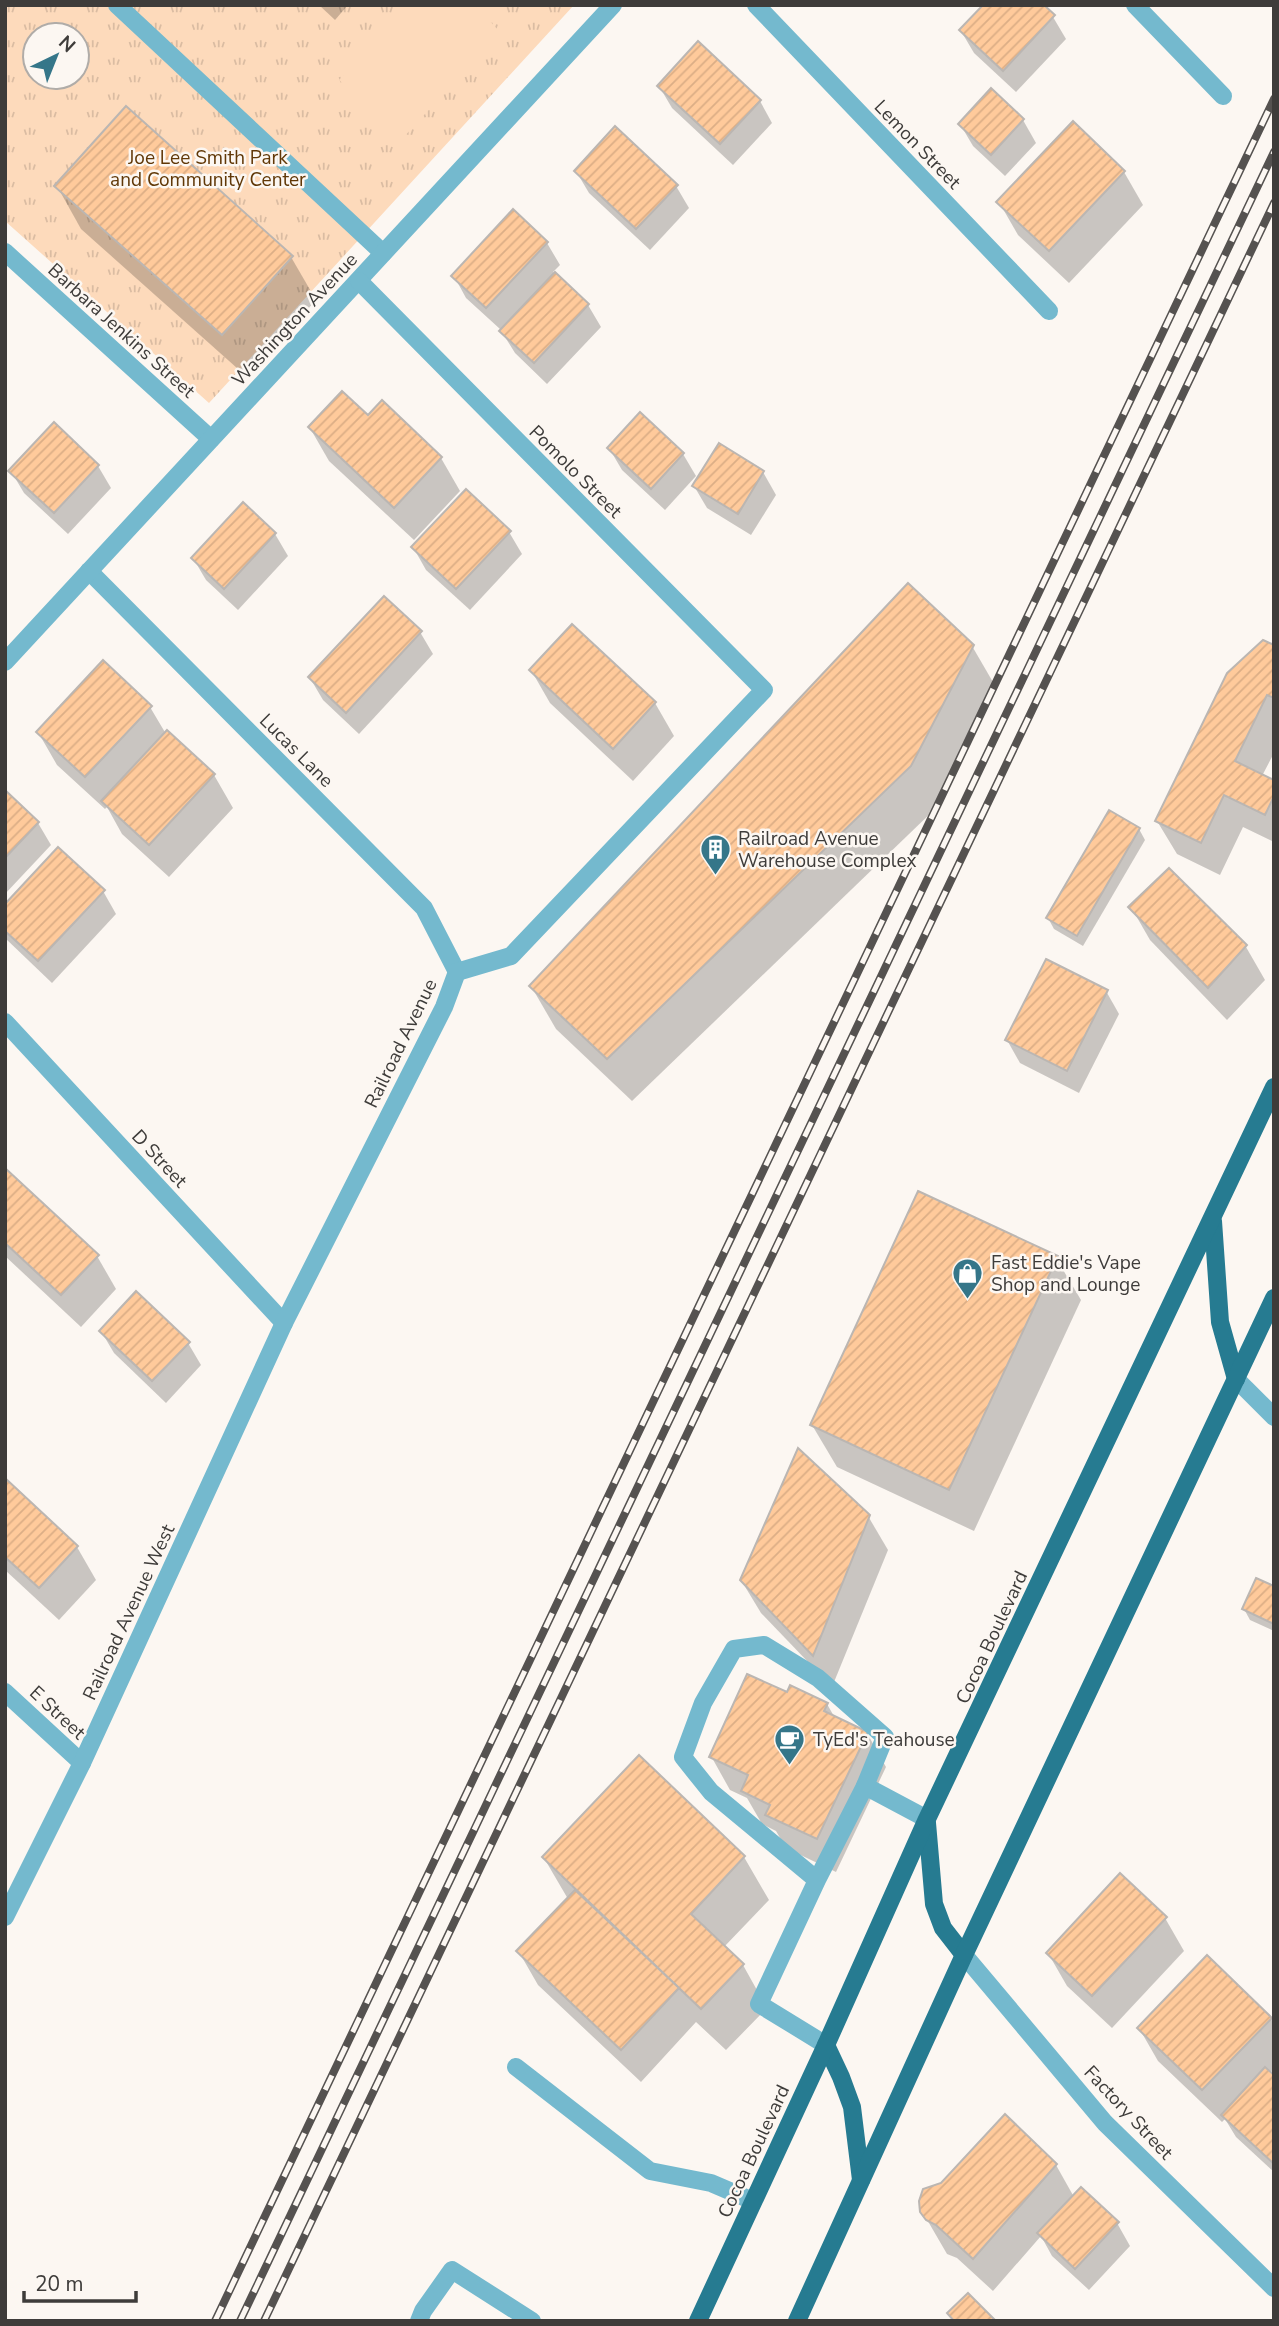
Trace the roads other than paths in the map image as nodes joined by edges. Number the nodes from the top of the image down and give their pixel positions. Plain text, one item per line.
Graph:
1 (117, 5) edge
2 (613, 5) edge
3 (756, 5) edge
4 (1135, 5) edge
5 (1223, 96) dead end
6 (5, 252) edge
7 (383, 253) junction
8 (359, 281) junction
9 (1049, 311) dead end
10 (211, 439) junction
11 (89, 571) junction
12 (5, 662) edge
13 (764, 690) joint
14 (457, 972) junction
15 (5, 1022) edge
16 (1274, 1087) edge
17 (1212, 1217) junction
18 (1274, 1298) edge
19 (284, 1323) junction
20 (1236, 1380) junction
21 (1274, 1417) edge
22 (5, 1692) edge
23 (82, 1763) junction
24 (865, 1786) junction
25 (927, 1819) junction
26 (817, 1880) junction
27 (5, 1917) edge
28 (964, 1955) junction
29 (826, 2045) junction
30 (516, 2067) dead end
31 (861, 2180) junction
32 (752, 2201) junction
33 (1274, 2288) edge
34 (419, 2321) edge
35 (532, 2321) edge
36 (698, 2321) edge
37 (797, 2321) edge

1 - 7 street
2 - 7 street, Washington Avenue
3 - 9 street, Lemon Street
4 - 5 street
6 - 10 street, Barbara Jenkins Street
7 - 8 street, Washington Avenue
8 - 10 street, Washington Avenue
8 - 13 street, Pomolo Street
10 - 11 street, Washington Avenue
11 - 12 street, Washington Avenue
11 - 14 street, Lucas Lane
13 - 14 street, Railroad Avenue
14 - 19 street, Railroad Avenue
15 - 19 street, D Street
16 - 17 main road, Cocoa Boulevard
17 - 20 main road
17 - 25 main road, Cocoa Boulevard
18 - 20 main road
19 - 23 street, Railroad Avenue West
20 - 21 street
20 - 28 main road
22 - 23 street, E Street
23 - 27 street, Railroad Avenue West
24 - 25 street
24 - 26 street
24 - 26 street
25 - 28 main road
25 - 29 main road, Cocoa Boulevard
26 - 29 street
28 - 31 main road
28 - 33 street, Factory Street
29 - 31 main road
29 - 32 main road, Cocoa Boulevard
30 - 32 street
31 - 37 main road
32 - 36 main road, Cocoa Boulevard
34 - 35 street

